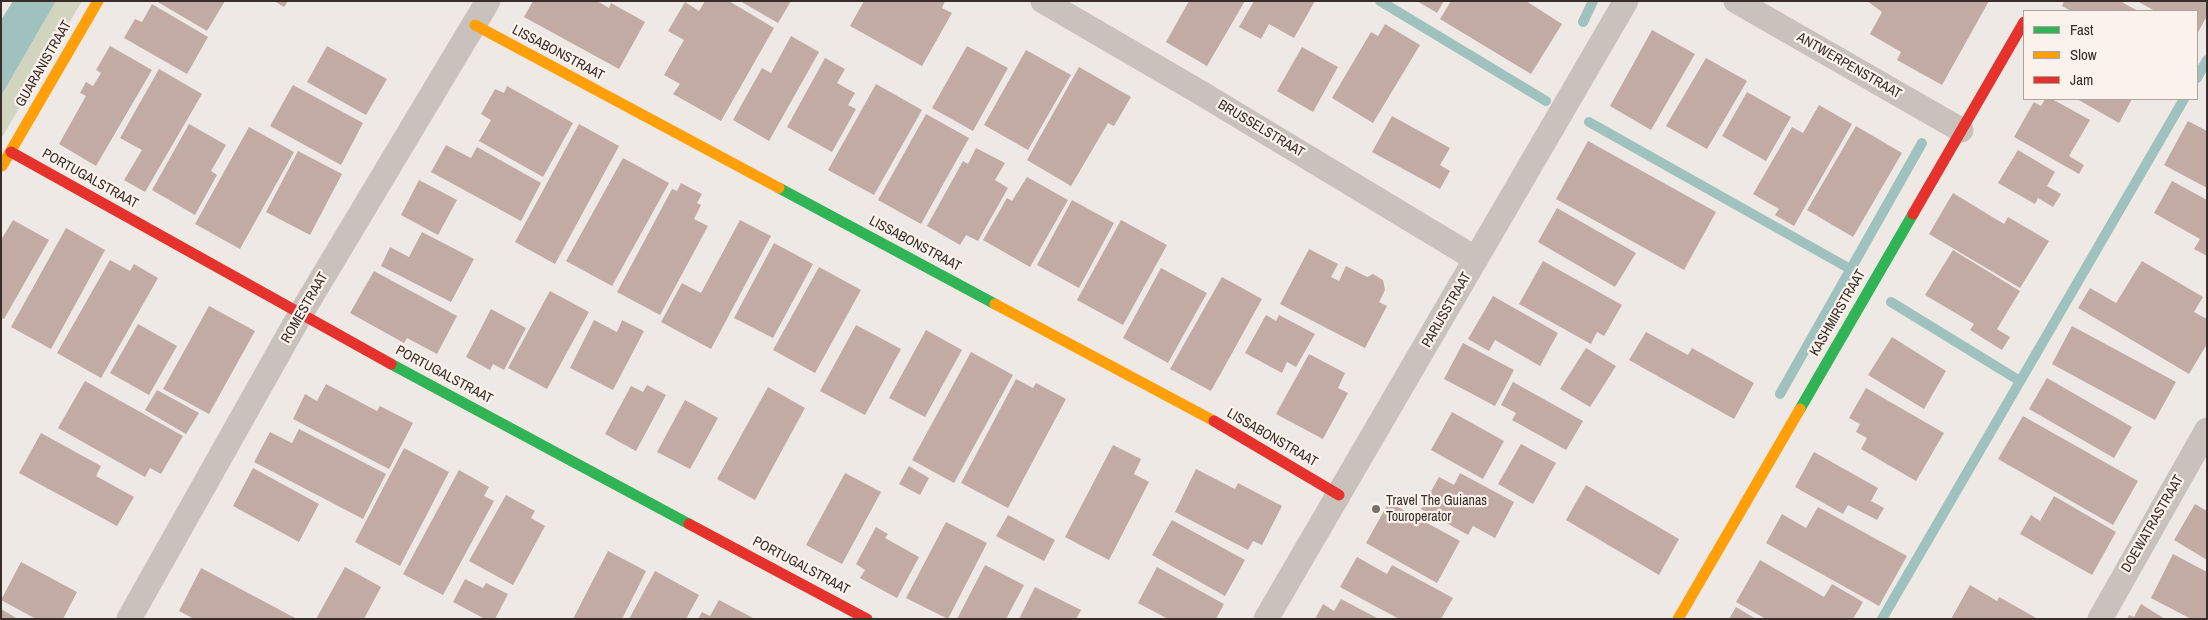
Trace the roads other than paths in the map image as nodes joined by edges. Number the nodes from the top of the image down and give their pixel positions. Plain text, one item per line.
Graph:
1 (98, 1) edge
2 (488, 1) edge
3 (1043, 1) edge
4 (1626, 1) edge
5 (1736, 1) edge
6 (2023, 24) edge
7 (475, 25) junction
8 (1961, 130) junction
9 (11, 152) junction
10 (1, 168) edge
11 (1476, 260) junction
12 (300, 315) junction
13 (2207, 430) edge
14 (1339, 495) junction
15 (135, 617) edge
16 (867, 619) edge
17 (1266, 619) edge
18 (1678, 619) edge
19 (2100, 619) edge

1 - 9 street, GUARANISTRAAT
2 - 7 street, ROMESTRAAT
3 - 11 street, BRUSSELSTRAAT
4 - 11 street, PARIJSSTRAAT
5 - 8 street, ANTWERPENSTRAAT
6 - 8 street, KASHMIRSTRAAT
7 - 12 street, ROMESTRAAT
7 - 14 street, LISSABONSTRAAT
8 - 18 street, KASHMIRSTRAAT
9 - 10 street, GUARANISTRAAT
9 - 12 street, PORTUGALSTRAAT
11 - 14 street, PARIJSSTRAAT
12 - 15 street, ROMESTRAAT
12 - 16 street, PORTUGALSTRAAT
13 - 19 street, DOEWATRASTRAAT
14 - 17 street, PARIJSSTRAAT

